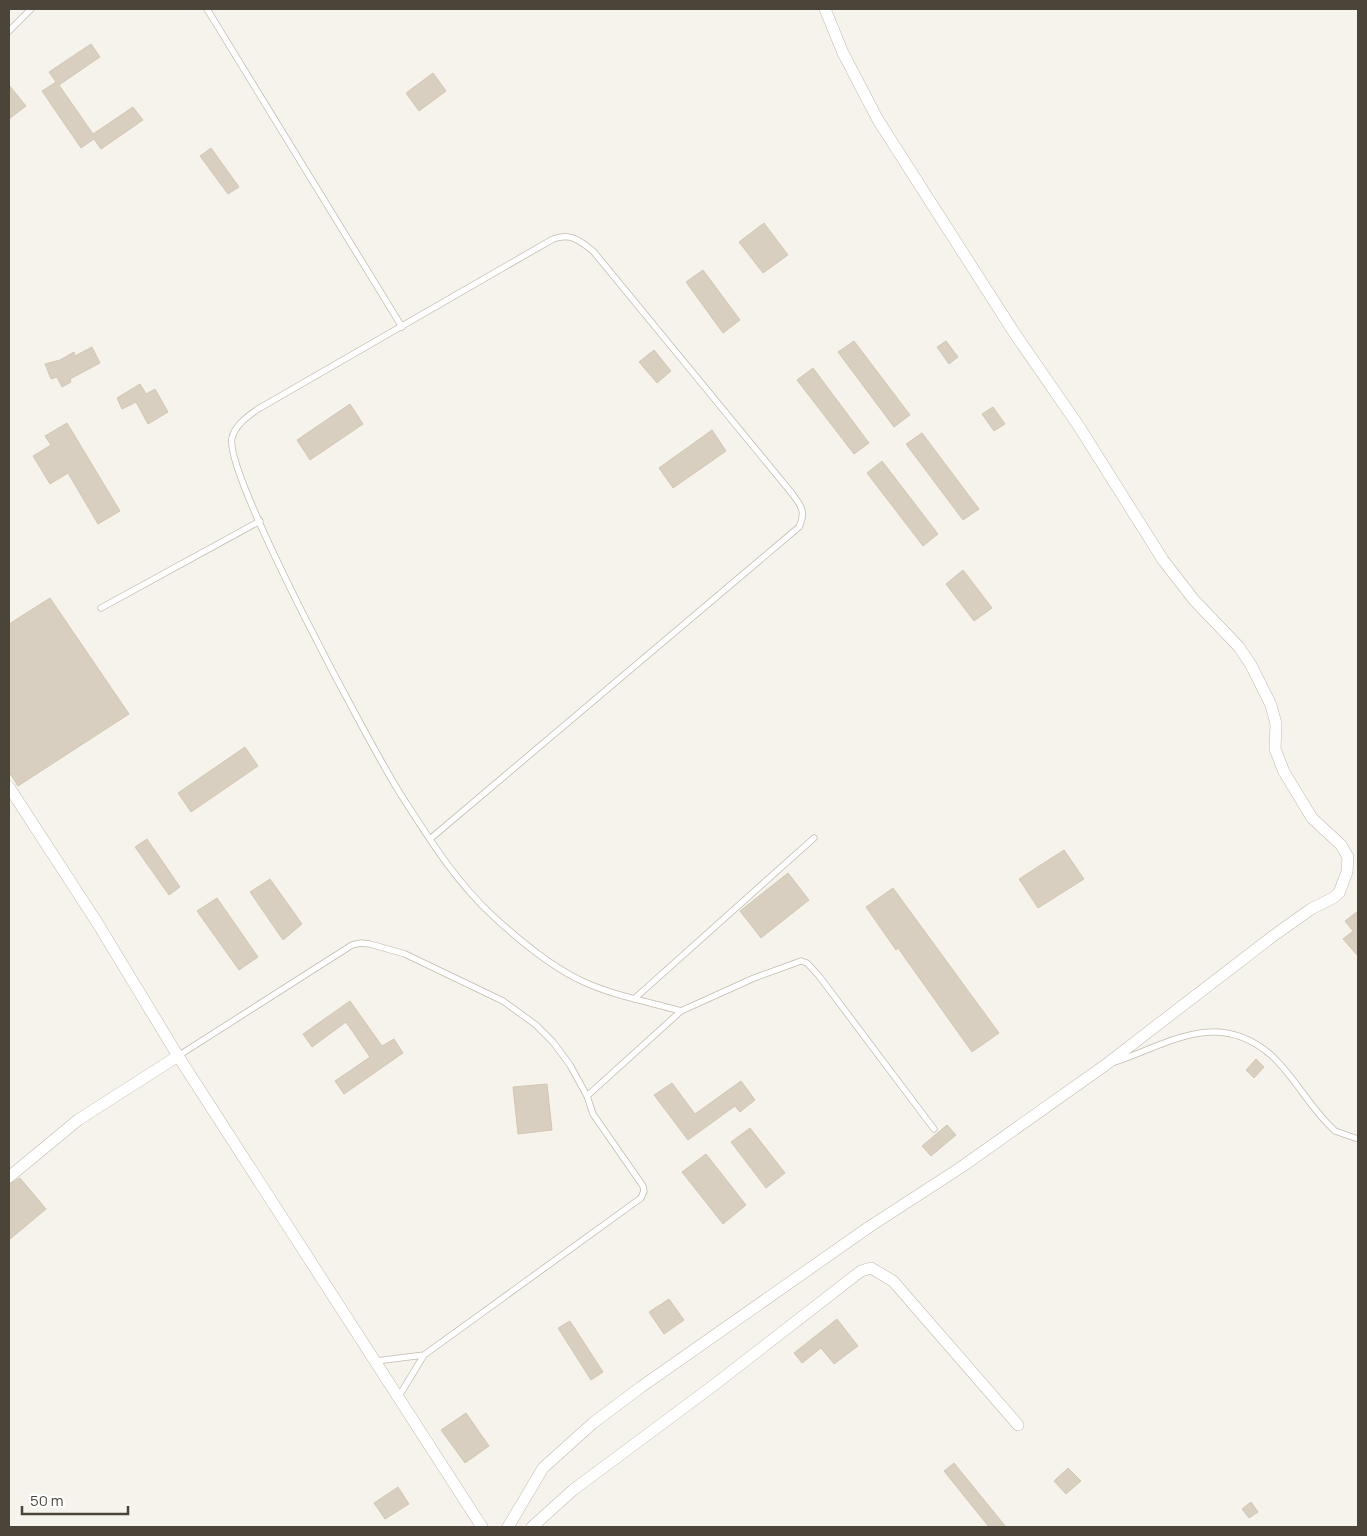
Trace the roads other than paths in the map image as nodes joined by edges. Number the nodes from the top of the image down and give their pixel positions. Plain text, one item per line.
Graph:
1 (31, 9) edge
2 (206, 9) edge
3 (825, 9) edge
4 (9, 31) edge
5 (402, 327) junction
6 (260, 521) junction
7 (101, 608) dead end
8 (9, 787) edge
9 (814, 838) dead end
10 (430, 839) junction
11 (634, 999) junction
12 (681, 1012) junction
13 (178, 1056) junction
14 (1104, 1066) junction
15 (587, 1096) junction
16 (934, 1129) dead end
17 (1358, 1139) edge
18 (9, 1177) edge
19 (424, 1355) junction
20 (376, 1361) junction
21 (399, 1396) junction
22 (1018, 1425) dead end
23 (482, 1527) edge
24 (508, 1527) edge
25 (532, 1527) edge

1 - 4 lane
2 - 5 lane
3 - 14 street
5 - 6 lane
5 - 10 lane
6 - 7 lane
6 - 10 lane
8 - 13 street
9 - 11 lane
10 - 11 lane
11 - 12 lane
12 - 15 lane
12 - 16 lane
13 - 15 lane
13 - 18 street
13 - 20 street
14 - 17 lane
14 - 24 street
15 - 19 lane
19 - 20 lane
19 - 21 lane
20 - 21 street
21 - 23 street
22 - 25 street

